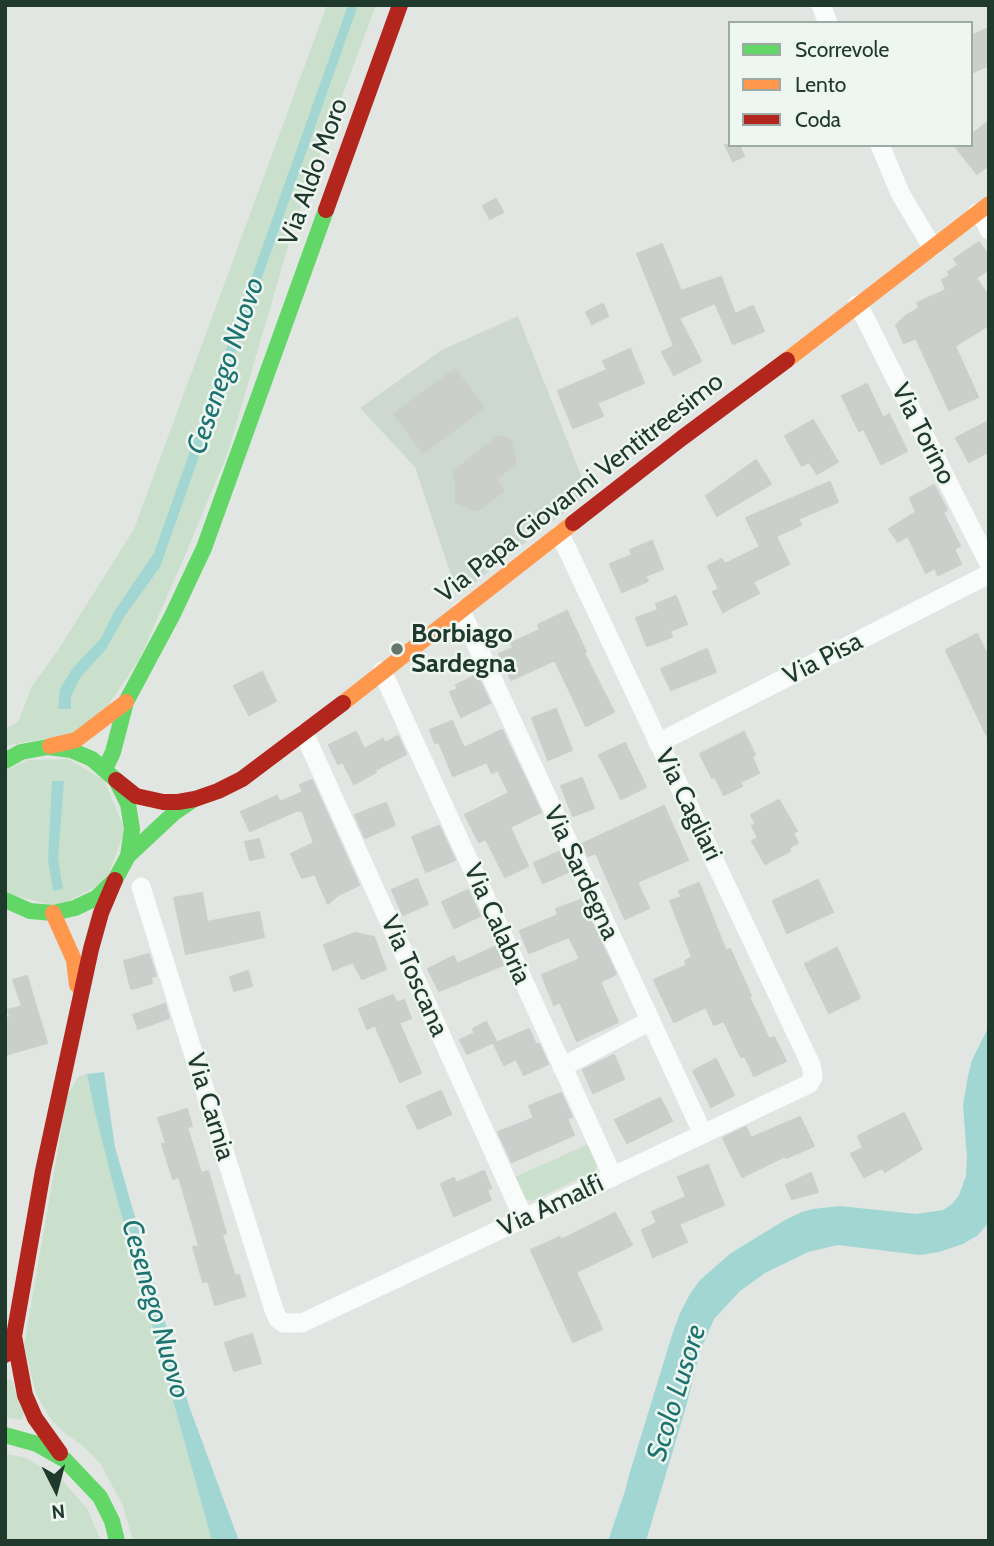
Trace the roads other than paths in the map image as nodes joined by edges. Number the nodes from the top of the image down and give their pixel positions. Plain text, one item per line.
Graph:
1 (400, 5) edge
2 (881, 147) edge
3 (983, 208) edge
4 (989, 230) edge
5 (932, 247) junction
6 (857, 305) junction
7 (560, 534) junction
8 (989, 564) edge
9 (989, 574) edge
10 (461, 611) junction
11 (382, 671) junction
12 (126, 702) junction
13 (304, 733) junction
14 (658, 743) junction
15 (48, 747) junction
16 (5, 761) edge
17 (110, 774) junction
18 (195, 799) junction
19 (128, 856) junction
20 (115, 880) junction
21 (141, 887) dead end
22 (5, 900) edge
23 (30, 911) junction
24 (53, 913) junction
25 (9, 920) dead end
26 (78, 1004) junction
27 (650, 1021) junction
28 (562, 1067) junction
29 (813, 1077) joint
30 (704, 1134) junction
31 (613, 1177) junction
32 (524, 1219) junction
33 (284, 1324) joint
34 (14, 1336) junction
35 (5, 1355) edge
36 (5, 1436) edge
37 (65, 1460) junction
38 (117, 1541) edge

1 - 12 main road, Via Aldo Moro
2 - 5 street
3 - 4 street
3 - 5 main road, Via Papa Giovanni Ventitreesimo
5 - 6 main road, Via Papa Giovanni Ventitreesimo
6 - 7 main road, Via Papa Giovanni Ventitreesimo
6 - 8 street, Via Torino
7 - 10 main road, Via Papa Giovanni Ventitreesimo
7 - 14 street, Via Cagliari
9 - 14 street, Via Pisa
10 - 11 main road, Via Papa Giovanni Ventitreesimo
10 - 27 street, Via Sardegna
11 - 13 main road, Via Papa Giovanni Ventitreesimo
11 - 28 street, Via Calabria
12 - 15 main road, Via Aldo Moro
12 - 17 main road, Via Aldo Moro
13 - 18 main road, Via Papa Giovanni Ventitreesimo
13 - 32 street, Via Toscana
14 - 29 street, Via Cagliari
15 - 16 main road, Via Aldo Moro
15 - 17 main road, Via Papa Giovanni Ventitreesimo
17 - 18 main road, Via Papa Giovanni Ventitreesimo
17 - 19 main road
18 - 19 main road, Via Papa Giovanni Ventitreesimo
19 - 20 main road
20 - 24 main road
20 - 26 main road
21 - 33 street, Via Carnia
22 - 23 main road
23 - 24 main road
23 - 25 main road
24 - 26 main road
26 - 34 main road
27 - 28 street
27 - 30 street, Via Sardegna
28 - 31 street, Via Calabria
29 - 30 street, Via Amalfi
30 - 31 street, Via Amalfi
31 - 32 street, Via Amalfi
32 - 33 street, Via Amalfi
34 - 35 main road
34 - 37 main road
36 - 37 main road
37 - 38 main road

